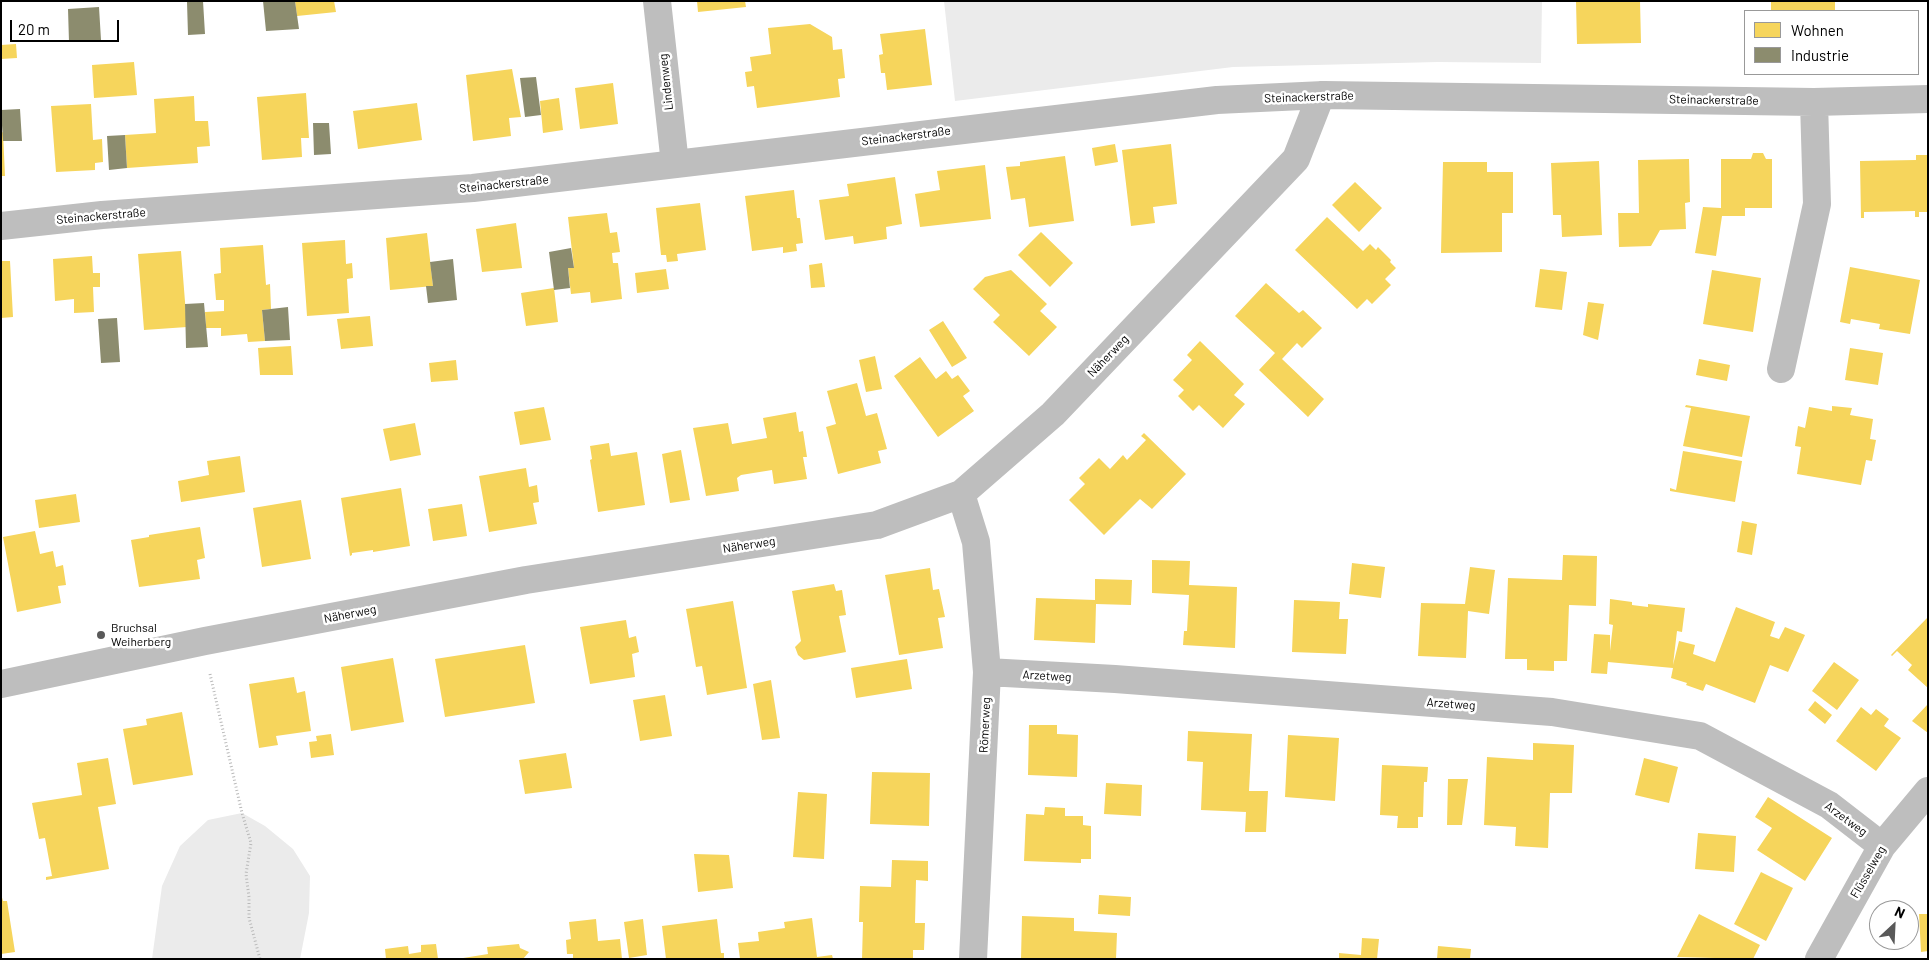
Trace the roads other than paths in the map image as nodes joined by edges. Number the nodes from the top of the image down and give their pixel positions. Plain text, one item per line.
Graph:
1 (657, 1) edge
2 (1321, 95) junction
3 (1928, 99) edge
4 (1814, 102) junction
5 (675, 164) junction
6 (1, 226) edge
7 (1781, 369) dead end
8 (961, 494) junction
9 (987, 672) junction
10 (1, 684) edge
11 (1928, 791) edge
12 (1882, 846) junction
13 (973, 959) edge
14 (1819, 959) edge

1 - 5 street, Lindenweg
2 - 4 street, Steinackerstraße
2 - 5 street, Steinackerstraße
2 - 8 street, Näherweg
3 - 4 street, Steinackerstraße
4 - 7 street
5 - 6 street, Steinackerstraße
8 - 9 street, Römerweg
8 - 10 street, Näherweg
9 - 12 street, Arzetweg
9 - 13 street, Römerweg
11 - 12 street, Flüsselweg
12 - 14 street, Flüsselweg

